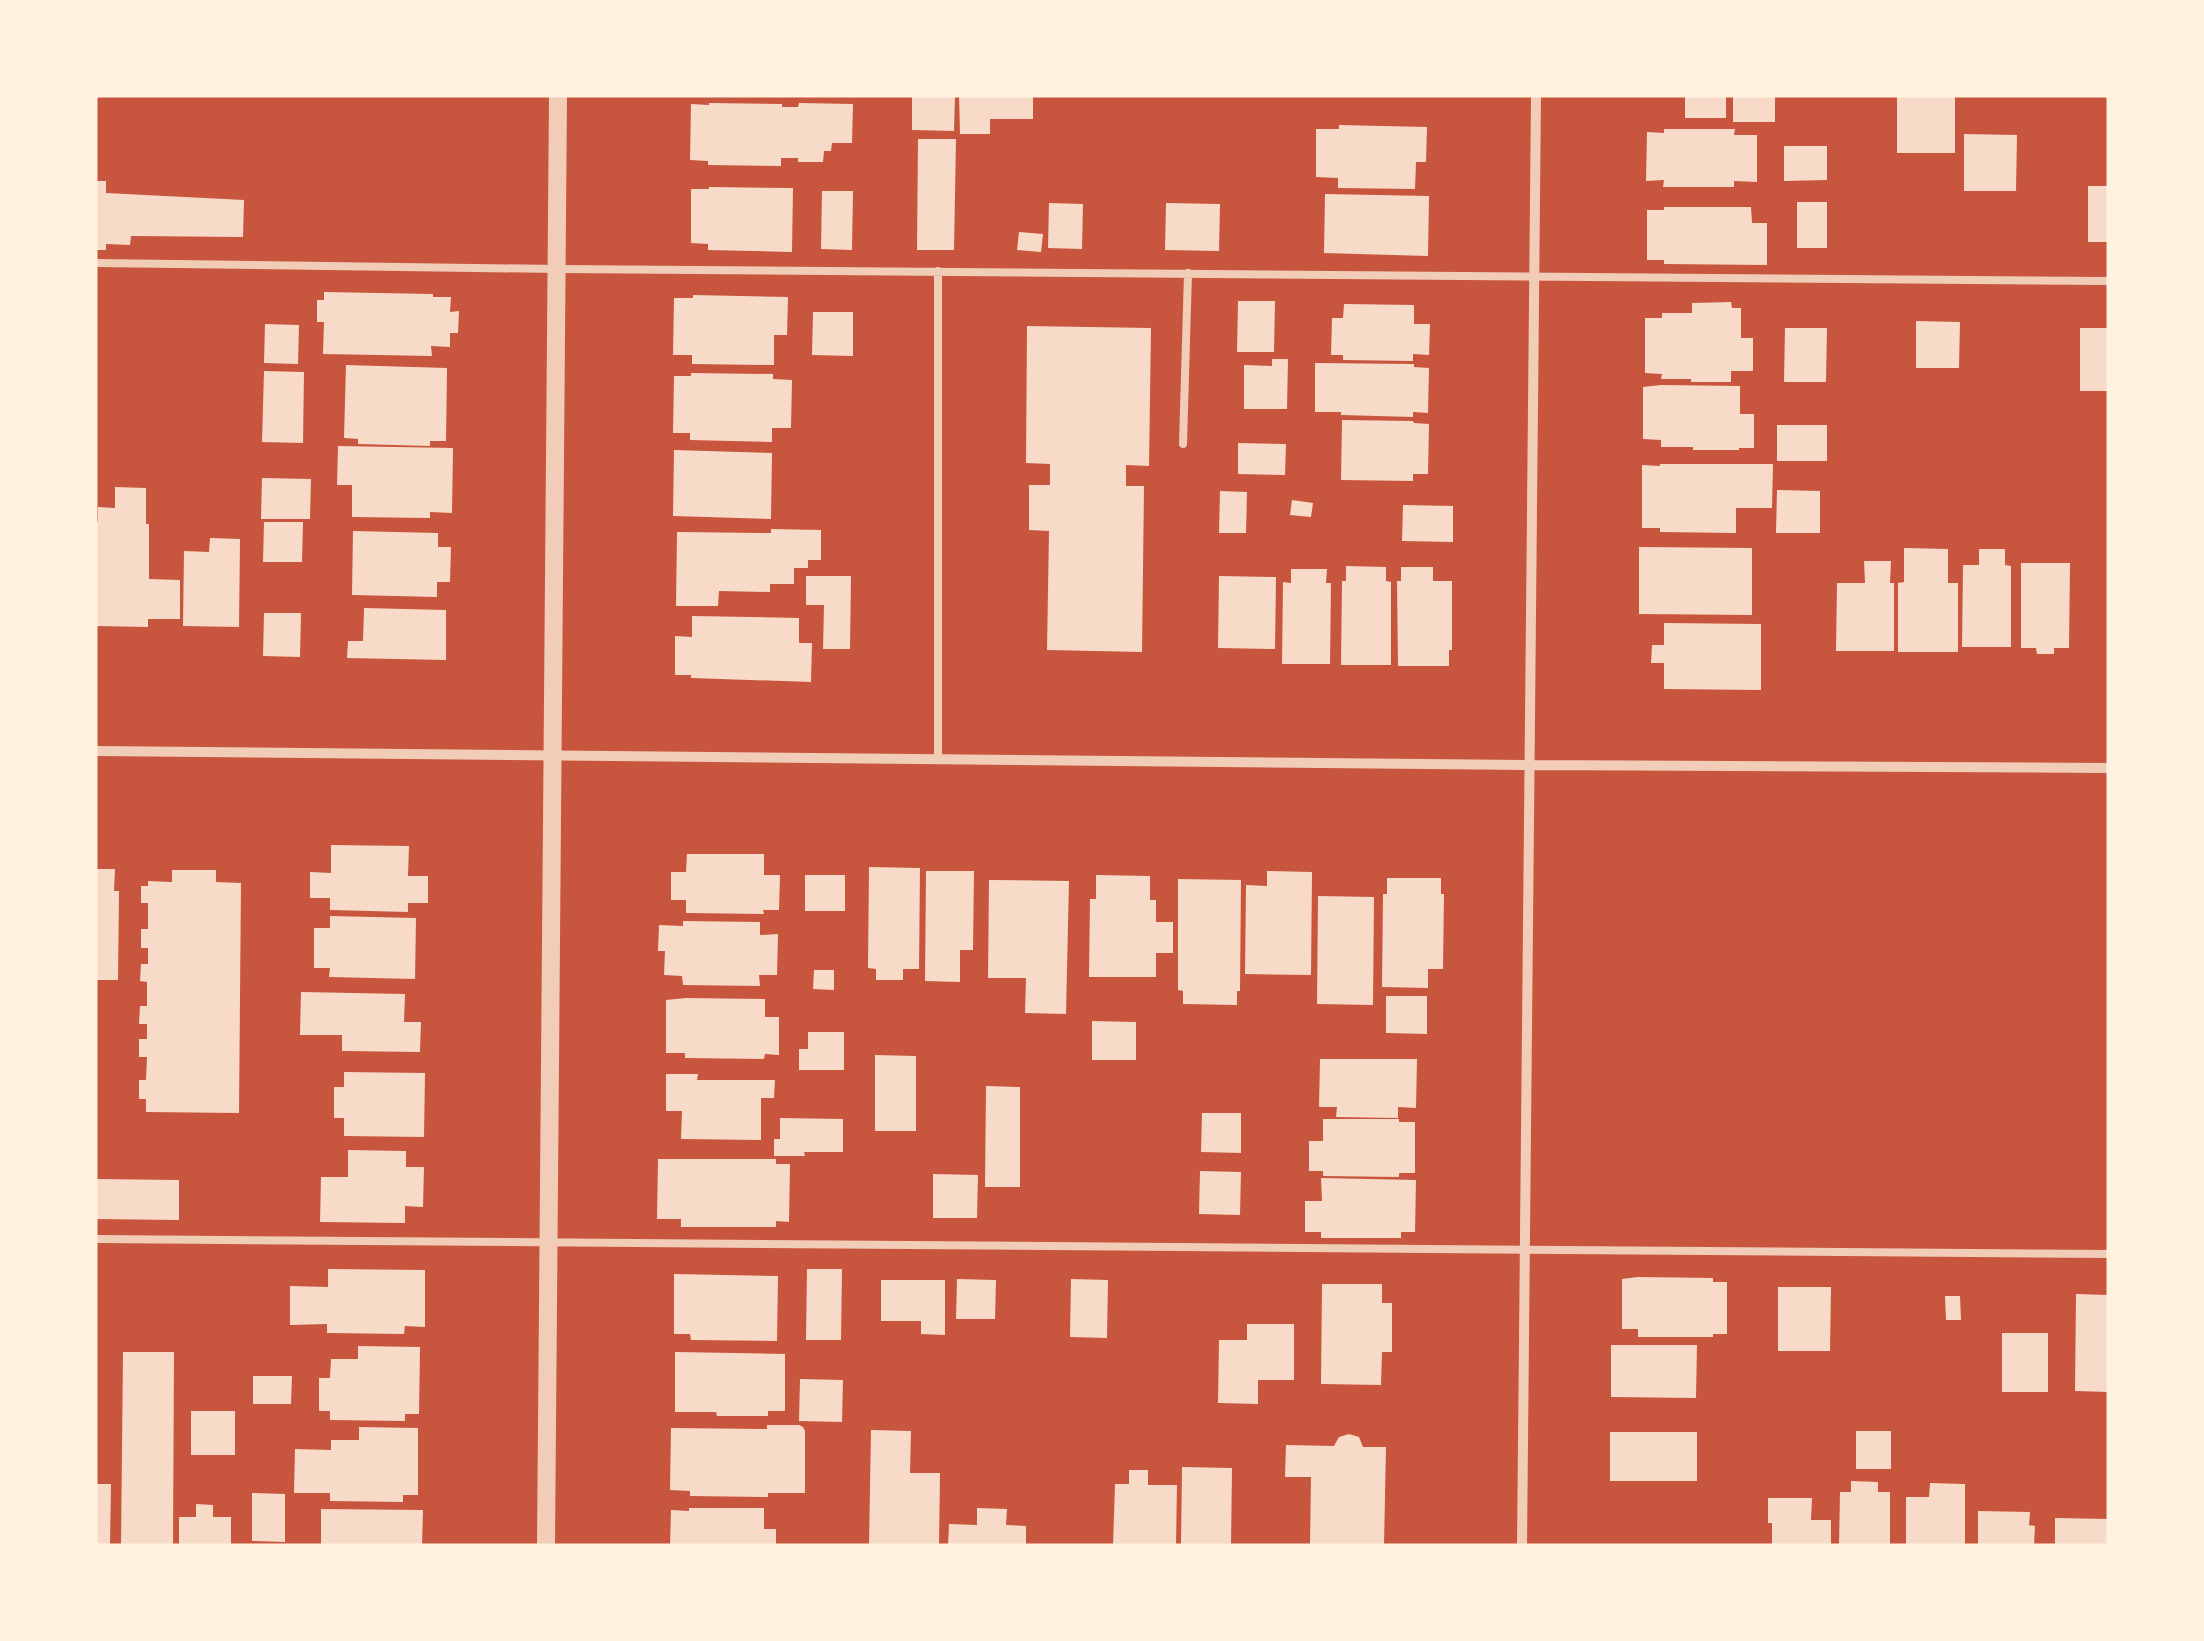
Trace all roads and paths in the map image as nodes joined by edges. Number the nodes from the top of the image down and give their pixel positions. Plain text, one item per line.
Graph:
1 (558, 95) edge
2 (1536, 95) edge
3 (95, 263) edge
4 (557, 268) junction
5 (938, 271) junction
6 (1188, 273) junction
7 (1535, 276) junction
8 (2109, 281) edge
9 (1183, 444) dead end
10 (95, 751) edge
11 (553, 754) junction
12 (938, 758) junction
13 (1529, 765) junction
14 (2109, 768) edge
15 (95, 1239) edge
16 (550, 1242) junction
17 (1525, 1251) junction
18 (2109, 1254) edge
19 (546, 1546) edge
20 (1522, 1546) edge

1 - 4 street
2 - 7 street
3 - 4 lane
4 - 5 lane
4 - 11 street
5 - 6 lane
5 - 12 lane
6 - 7 lane
6 - 9 lane
7 - 8 lane
7 - 13 street
10 - 11 street
11 - 12 street
11 - 16 street
12 - 13 street
13 - 14 street
13 - 17 street
15 - 16 lane
16 - 17 lane
16 - 19 street
17 - 18 lane
17 - 20 street

